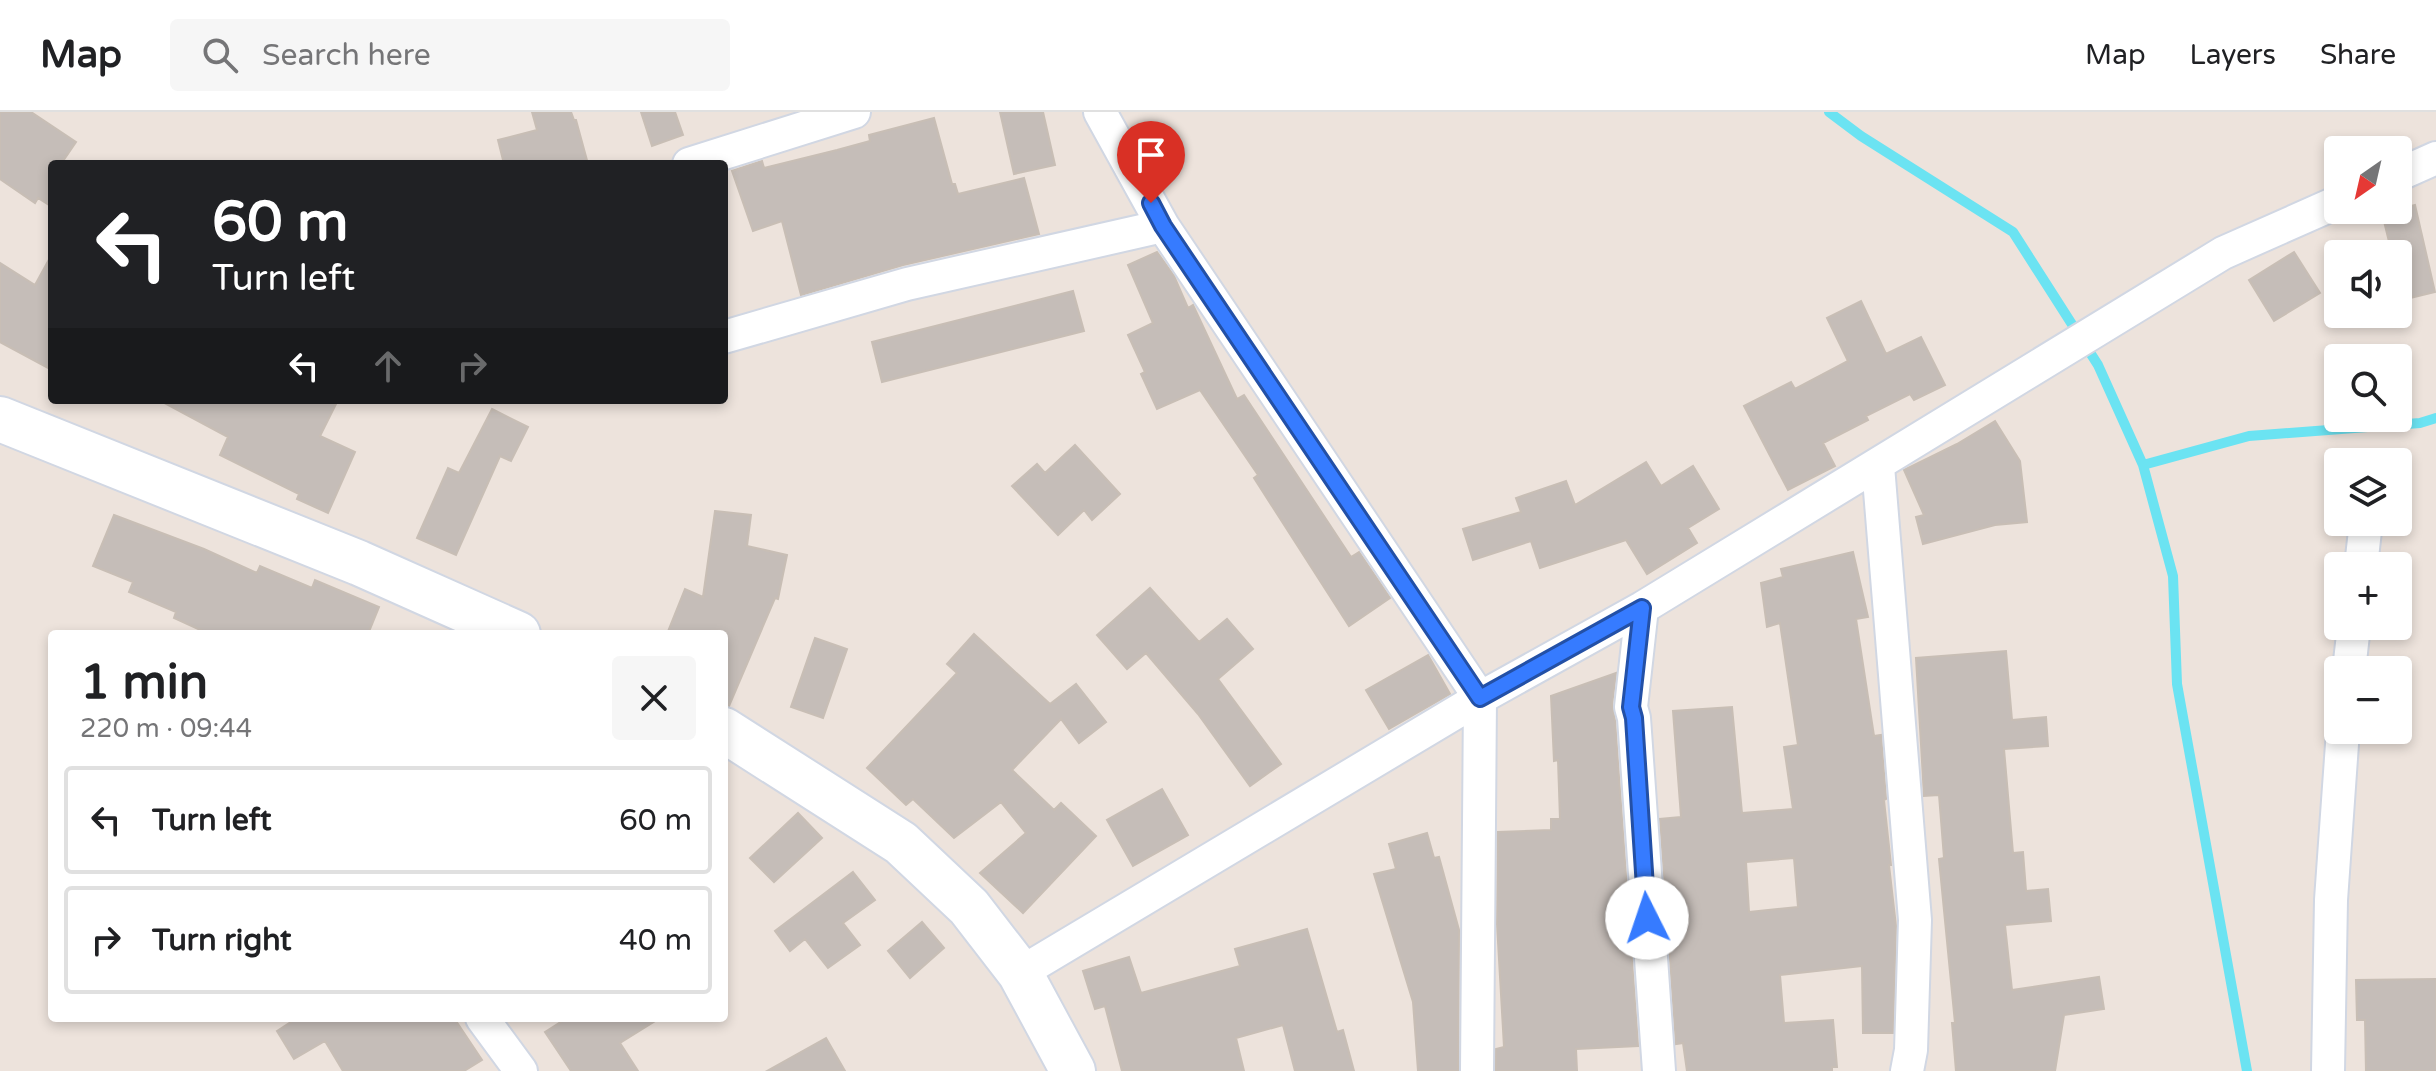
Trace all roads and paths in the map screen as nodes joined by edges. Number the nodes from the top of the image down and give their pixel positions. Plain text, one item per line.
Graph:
1 (854, 112) edge
2 (1100, 112) edge
3 (2436, 158) edge
4 (702, 160) edge
5 (2412, 169) edge
6 (2324, 208) edge
7 (1163, 226) junction
8 (728, 336) edge
9 (0, 419) edge
10 (1878, 466) junction
11 (1642, 608) junction
12 (509, 630) edge
13 (1480, 698) junction
14 (728, 733) edge
15 (2342, 744) edge
16 (1020, 973) junction
17 (485, 1022) edge
18 (521, 1071) edge
19 (1073, 1071) edge
20 (1477, 1071) edge
21 (1659, 1071) edge
22 (1907, 1071) edge
23 (2328, 1071) edge

1 - 4 street
2 - 7 street
3 - 5 street
6 - 10 street
7 - 8 street
7 - 13 street
9 - 12 main road
10 - 11 street
10 - 22 street
11 - 13 street
11 - 21 street
13 - 16 street
13 - 20 street
14 - 16 main road
15 - 23 street
16 - 19 main road
17 - 18 street

